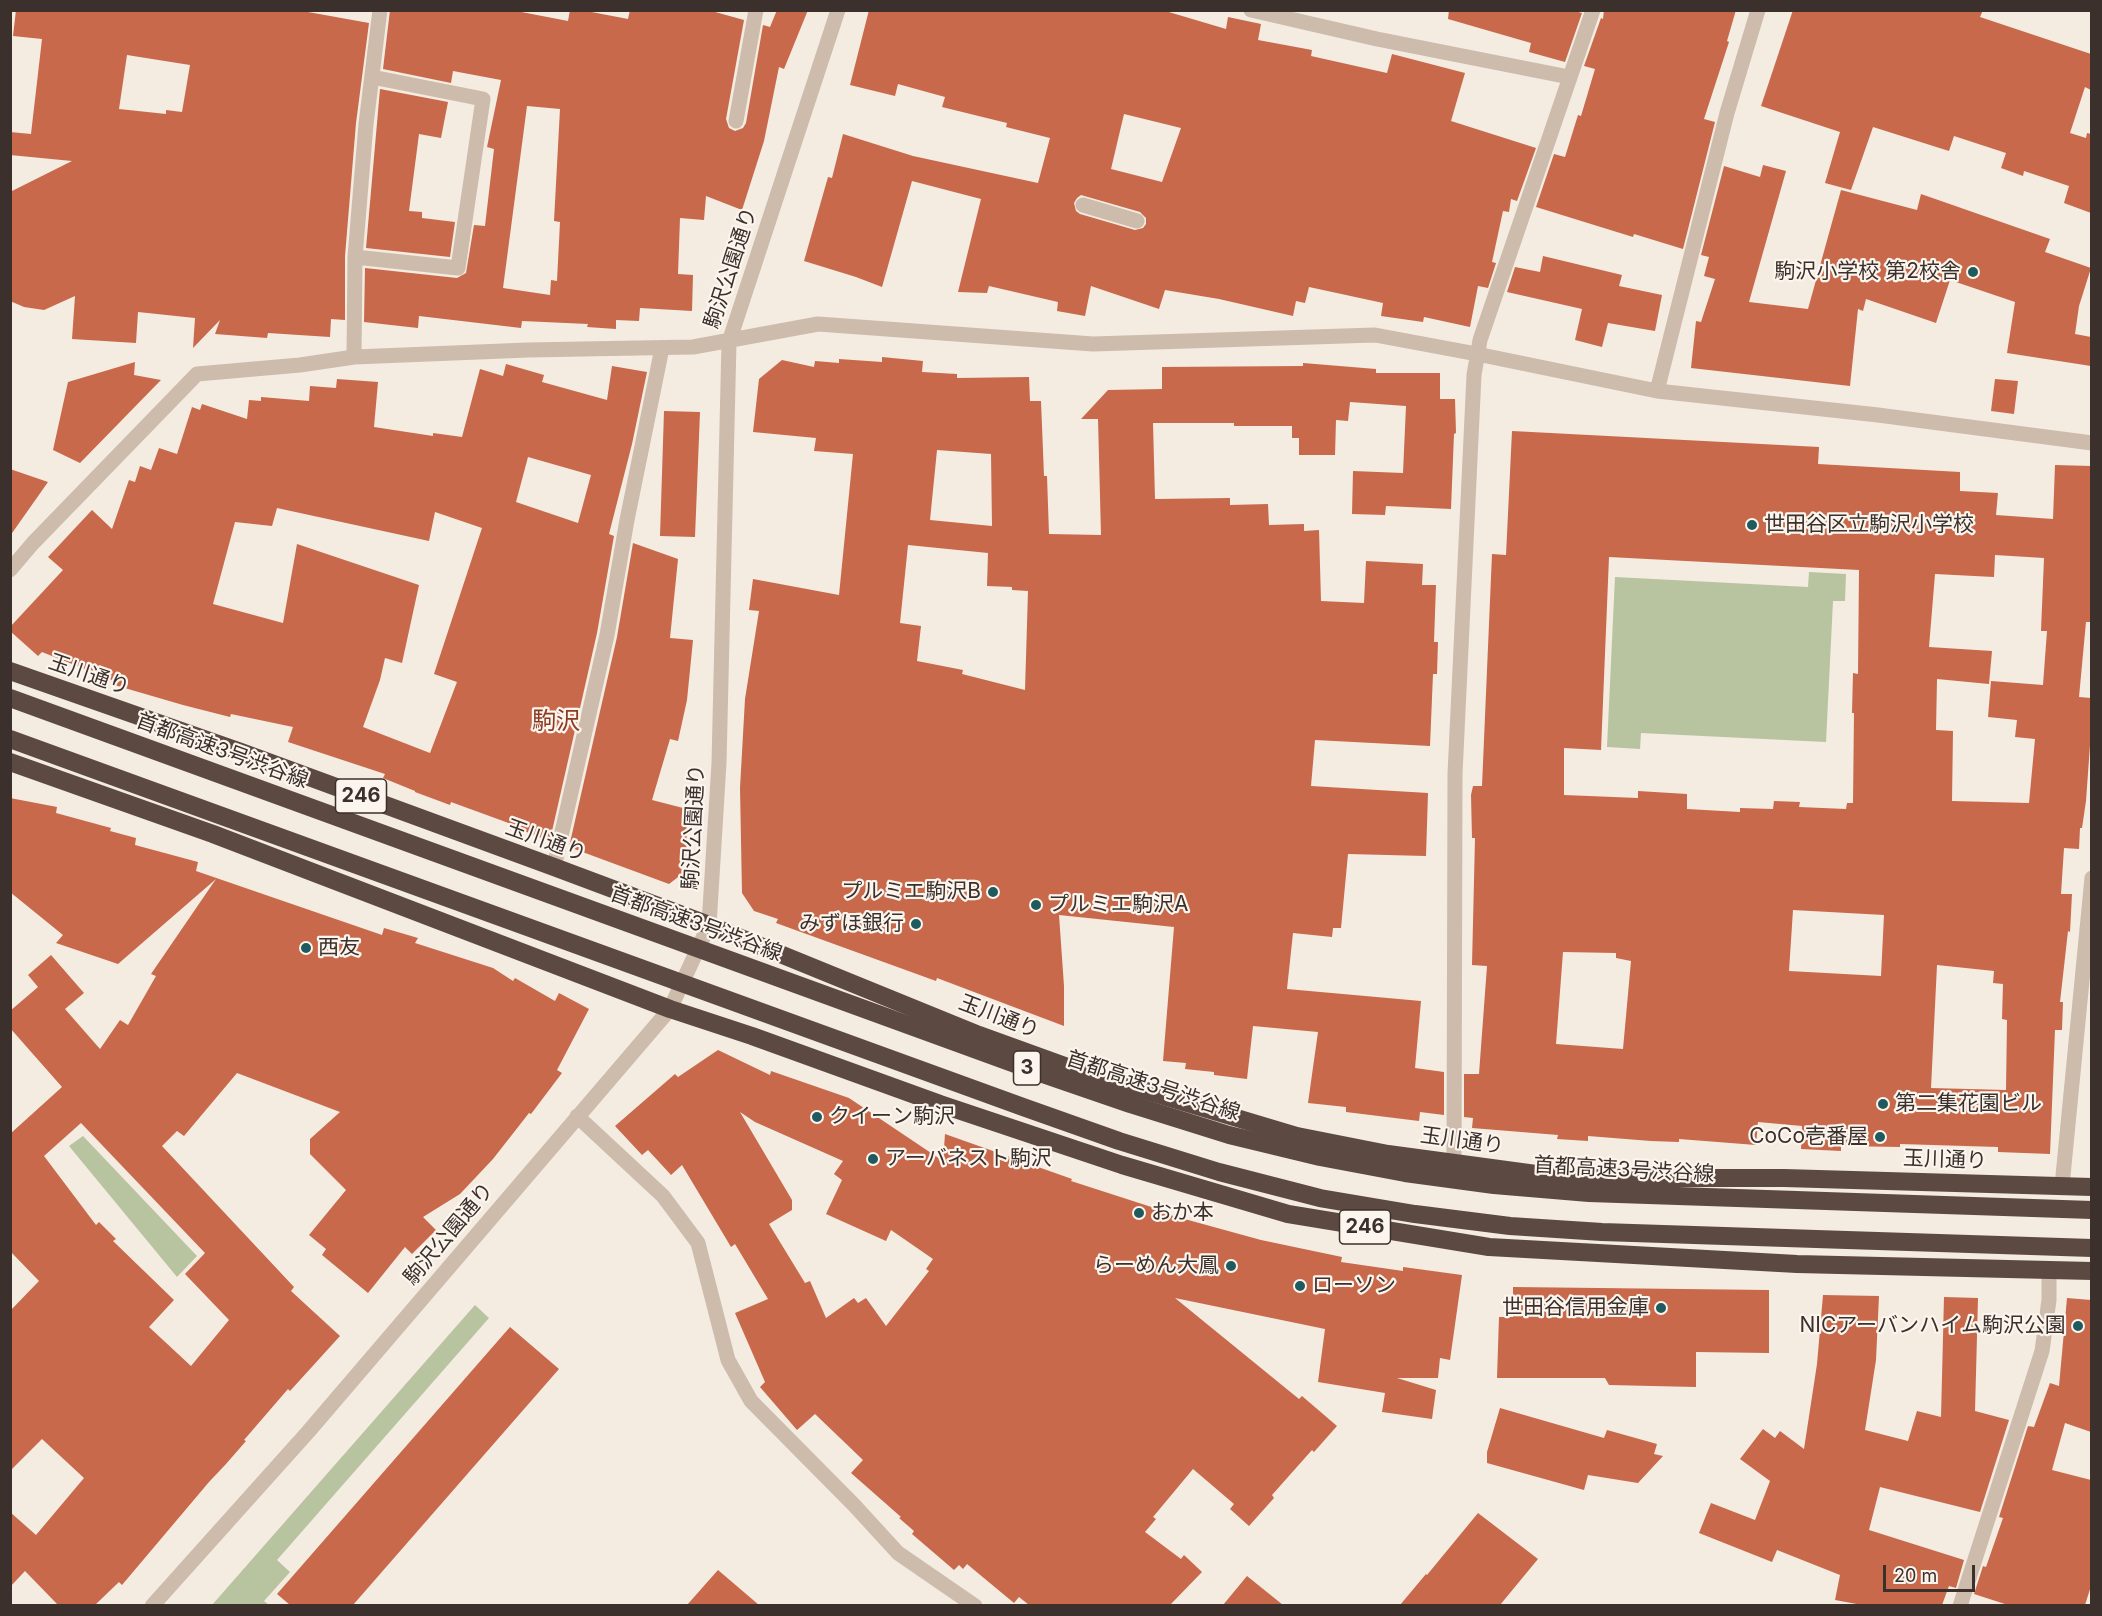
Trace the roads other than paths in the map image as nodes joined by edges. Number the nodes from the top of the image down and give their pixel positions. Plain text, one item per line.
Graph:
1 (380, 10) edge
2 (756, 10) edge
3 (838, 10) edge
4 (1251, 10) edge
5 (1593, 10) edge
6 (1758, 10) edge
7 (372, 77) junction
8 (1569, 77) junction
9 (736, 121) dead end
10 (1083, 205) dead end
11 (1137, 221) dead end
12 (355, 257) junction
13 (729, 342) junction
14 (662, 348) junction
15 (1477, 354) junction
16 (354, 357) junction
17 (1657, 391) junction
18 (2091, 442) edge
19 (10, 570) edge
20 (10, 671) edge
21 (10, 698) edge
22 (10, 739) edge
23 (10, 762) edge
24 (554, 867) junction
25 (2091, 878) edge
26 (709, 926) junction
27 (670, 1009) junction
28 (577, 1116) junction
29 (1454, 1163) junction
30 (2062, 1186) junction
31 (2091, 1187) edge
32 (2091, 1210) edge
33 (2091, 1248) edge
34 (2049, 1270) junction
35 (2091, 1271) edge
36 (152, 1605) edge
37 (975, 1605) edge
38 (1960, 1605) edge

1 - 7 street
2 - 9 street
3 - 13 street, 駒沢公園通り
4 - 8 street
5 - 8 street
6 - 17 street
7 - 12 street
7 - 12 street
8 - 15 street
10 - 11 street
12 - 16 street
13 - 14 street
13 - 15 street
13 - 26 street, 駒沢公園通り
14 - 16 street
14 - 24 street
15 - 17 street
15 - 29 street
16 - 19 street
17 - 18 street
20 - 24 highway, 玉川通り / 246
21 - 32 highway, 首都高速3号渋谷線 / 3, bridge
22 - 33 highway, 3, bridge
23 - 27 highway, 246
24 - 26 highway, 玉川通り / 246
25 - 30 street
26 - 27 street, 駒沢公園通り
26 - 29 highway, 玉川通り / 246
27 - 28 street, 駒沢公園通り
27 - 34 highway, 246
28 - 36 street, 駒沢公園通り
28 - 37 street
29 - 30 highway, 玉川通り / 246
30 - 31 highway, 玉川通り / 246
34 - 35 highway, 246
34 - 38 street

